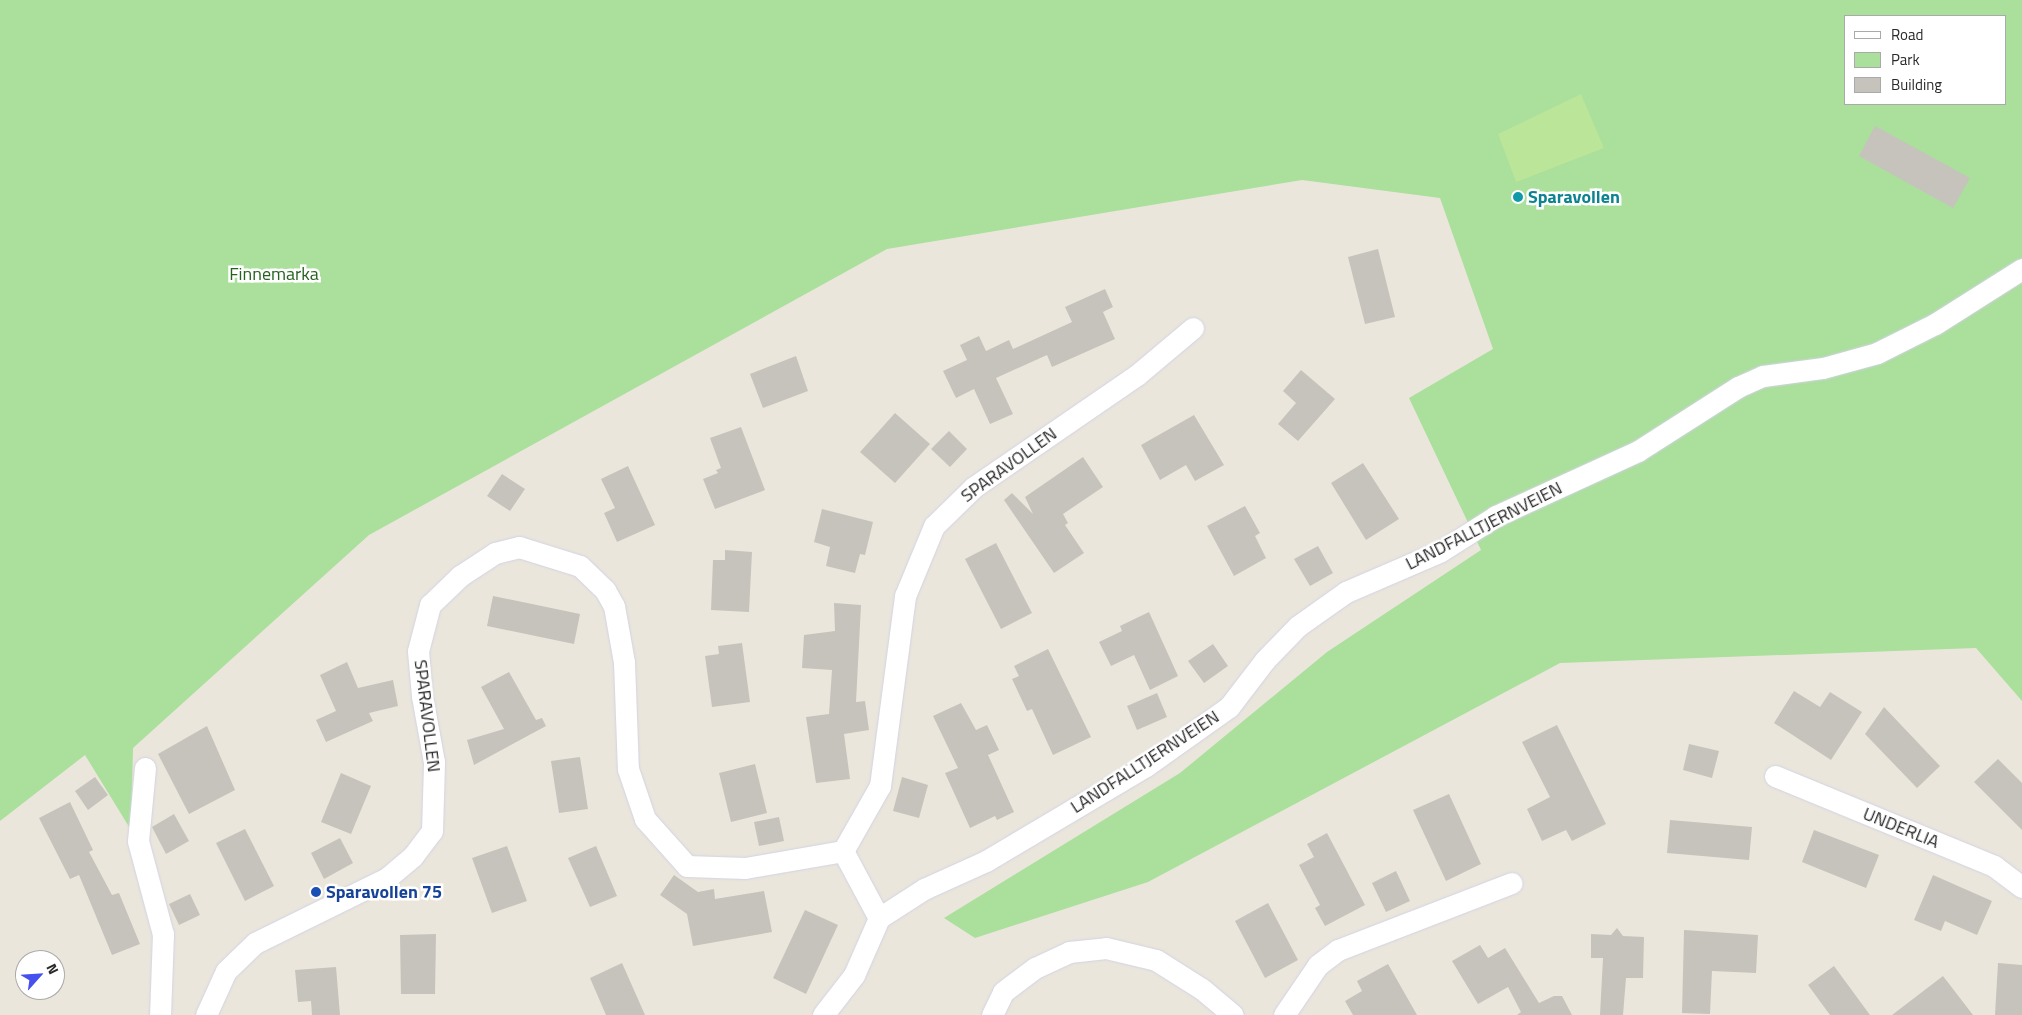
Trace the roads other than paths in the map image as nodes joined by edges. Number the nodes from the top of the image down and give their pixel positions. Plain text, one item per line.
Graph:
1 (2022, 269) edge
2 (1193, 328) dead end
3 (145, 768) dead end
4 (1775, 776) dead end
5 (843, 851) junction
6 (1512, 883) dead end
7 (2022, 887) edge
8 (879, 918) junction
9 (160, 1015) edge
10 (206, 1015) edge
11 (823, 1015) edge
12 (992, 1015) edge
13 (1233, 1015) edge
14 (1284, 1015) edge

1 - 8 street, LANDFALLTJERNVEIEN
2 - 5 street, SPARAVOLLEN
3 - 9 street
4 - 7 street, UNDERLIA
5 - 8 street
5 - 10 street, SPARAVOLLEN
6 - 14 street
8 - 11 street
12 - 13 street

